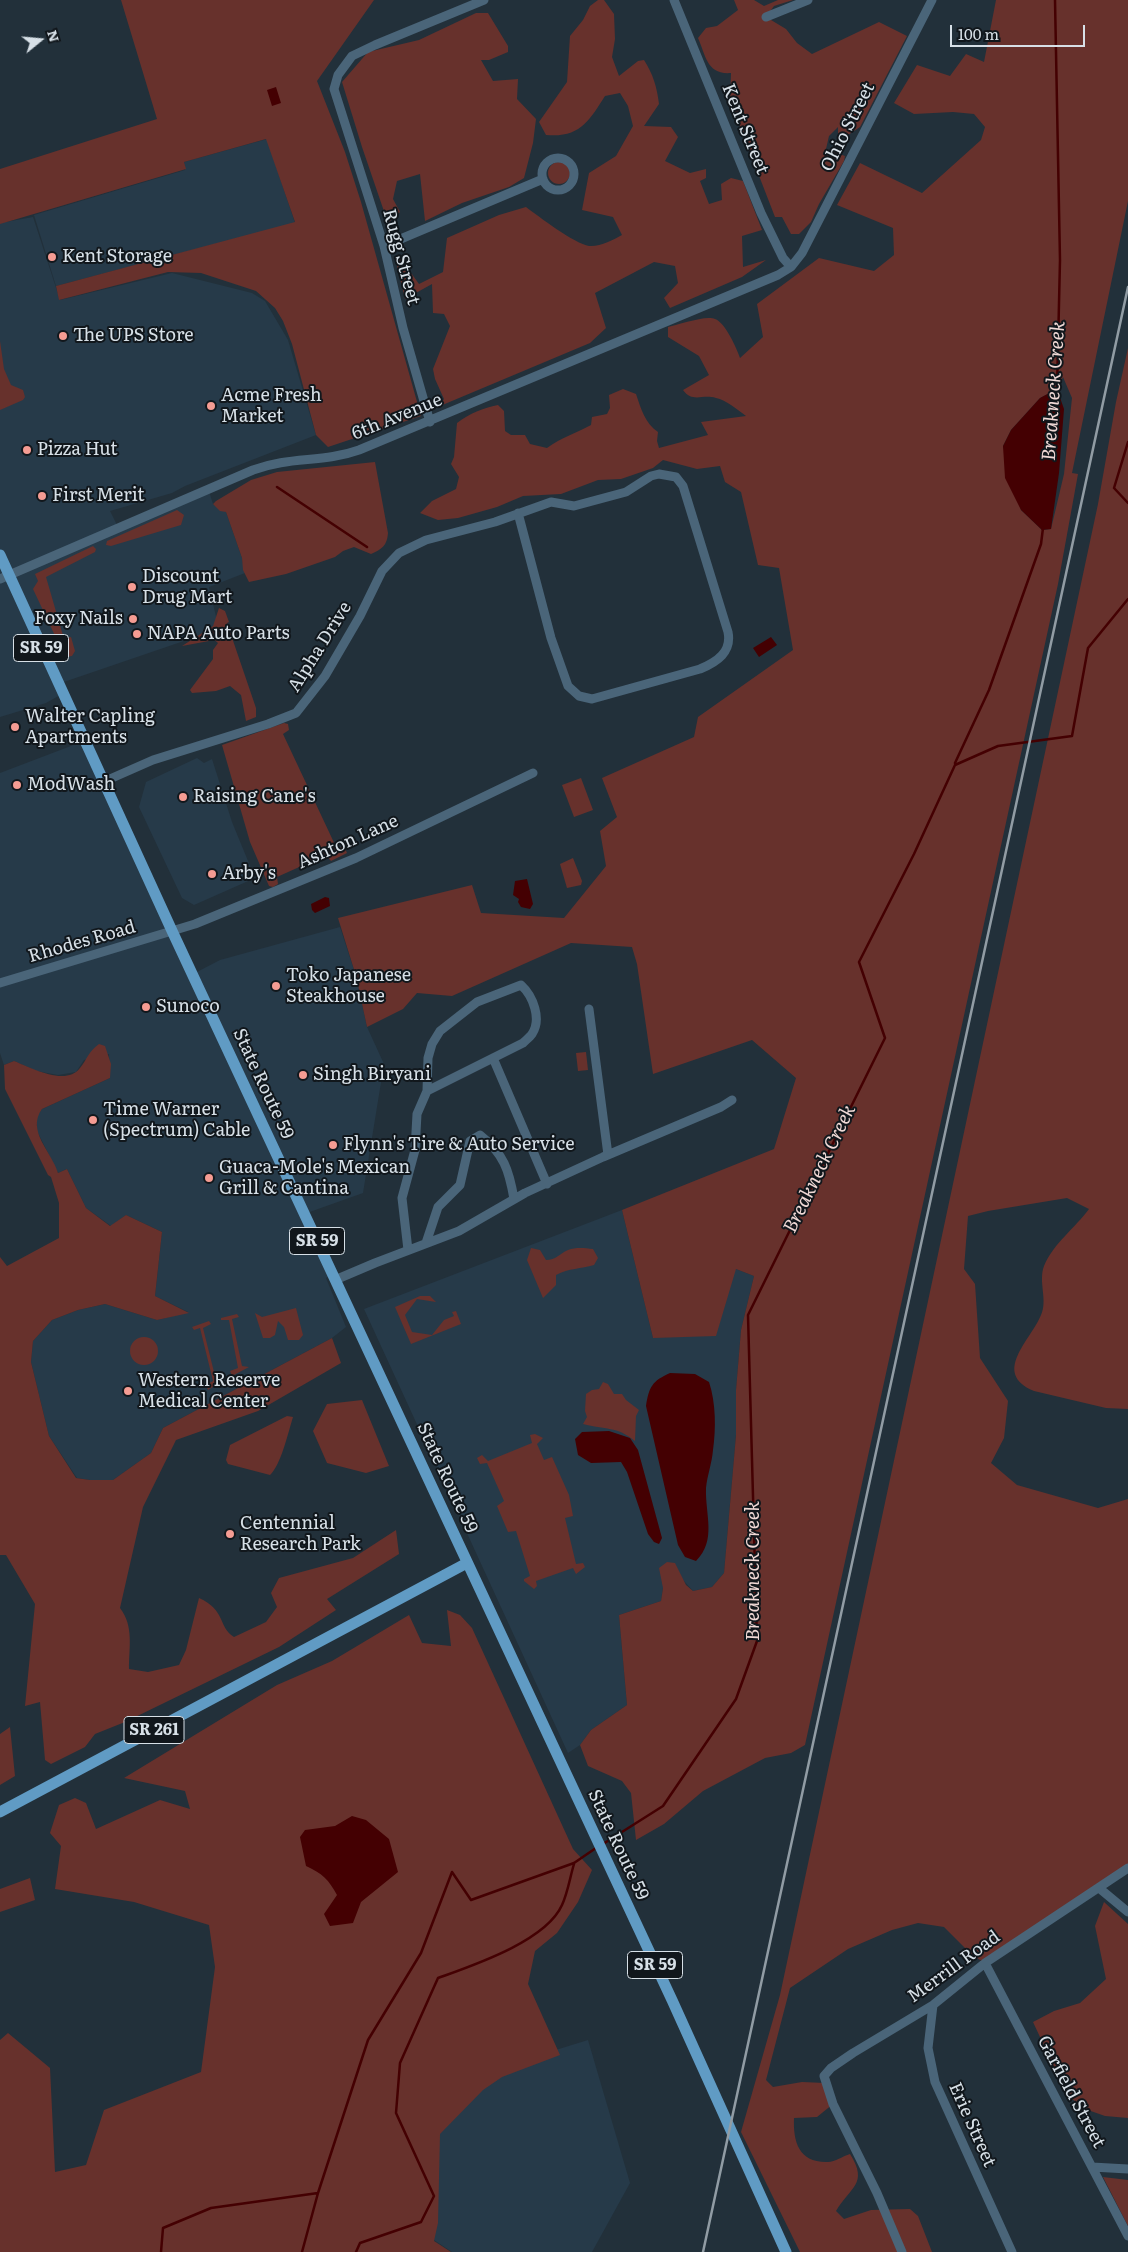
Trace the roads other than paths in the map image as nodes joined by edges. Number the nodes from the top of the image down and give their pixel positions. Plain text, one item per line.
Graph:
1 (484, 0) edge
2 (674, 0) edge
3 (808, 0) edge
4 (932, 0) edge
5 (766, 17) dead end
6 (543, 179) dead end
7 (384, 246) junction
8 (791, 267) junction
9 (430, 422) junction
10 (518, 513) junction
11 (0, 555) edge
12 (5, 577) edge
13 (533, 773) dead end
14 (103, 782) junction
15 (173, 933) junction
16 (0, 984) edge
17 (589, 1009) dead end
18 (492, 1058) junction
19 (426, 1091) junction
20 (732, 1100) dead end
21 (608, 1155) junction
22 (546, 1184) junction
23 (514, 1199) junction
24 (426, 1243) junction
25 (408, 1250) junction
26 (335, 1280) junction
27 (467, 1563) junction
28 (0, 1812) edge
29 (1128, 1868) edge
30 (1099, 1888) junction
31 (1128, 1912) edge
32 (985, 1963) junction
33 (933, 2005) junction
34 (1092, 2167) junction
35 (1128, 2169) edge
36 (1128, 2236) edge
37 (786, 2252) edge
38 (902, 2252) edge
39 (1012, 2252) edge

1 - 7 street, Rugg Street
2 - 8 street, Kent Street
3 - 5 street
4 - 8 street, Ohio Street
6 - 7 street
7 - 9 street, Rugg Street
8 - 9 street, 6th Avenue
9 - 12 street, 6th Avenue
10 - 10 street, Alpha Drive
10 - 14 street, Alpha Drive
11 - 12 main road, SR 59
12 - 14 main road, State Route 59 / SR 59
13 - 15 street, Ashton Lane
14 - 15 main road, State Route 59 / SR 59
15 - 16 street, Rhodes Road
15 - 26 main road, State Route 59 / SR 59
17 - 21 street
18 - 19 street
18 - 19 street
18 - 22 street
19 - 25 street
20 - 21 street
21 - 22 street
22 - 23 street
23 - 24 street
23 - 24 street
24 - 25 street
25 - 26 street
26 - 27 main road, State Route 59 / SR 59
27 - 28 main road, SR 261
27 - 37 main road, State Route 59 / SR 59
29 - 30 street, Merrill Road
30 - 31 street
30 - 32 street, Merrill Road
32 - 33 street, Merrill Road
32 - 34 street, Garfield Street
33 - 38 street, Merrill Road
33 - 39 street, Erie Street
34 - 35 street
34 - 36 street, Garfield Street

